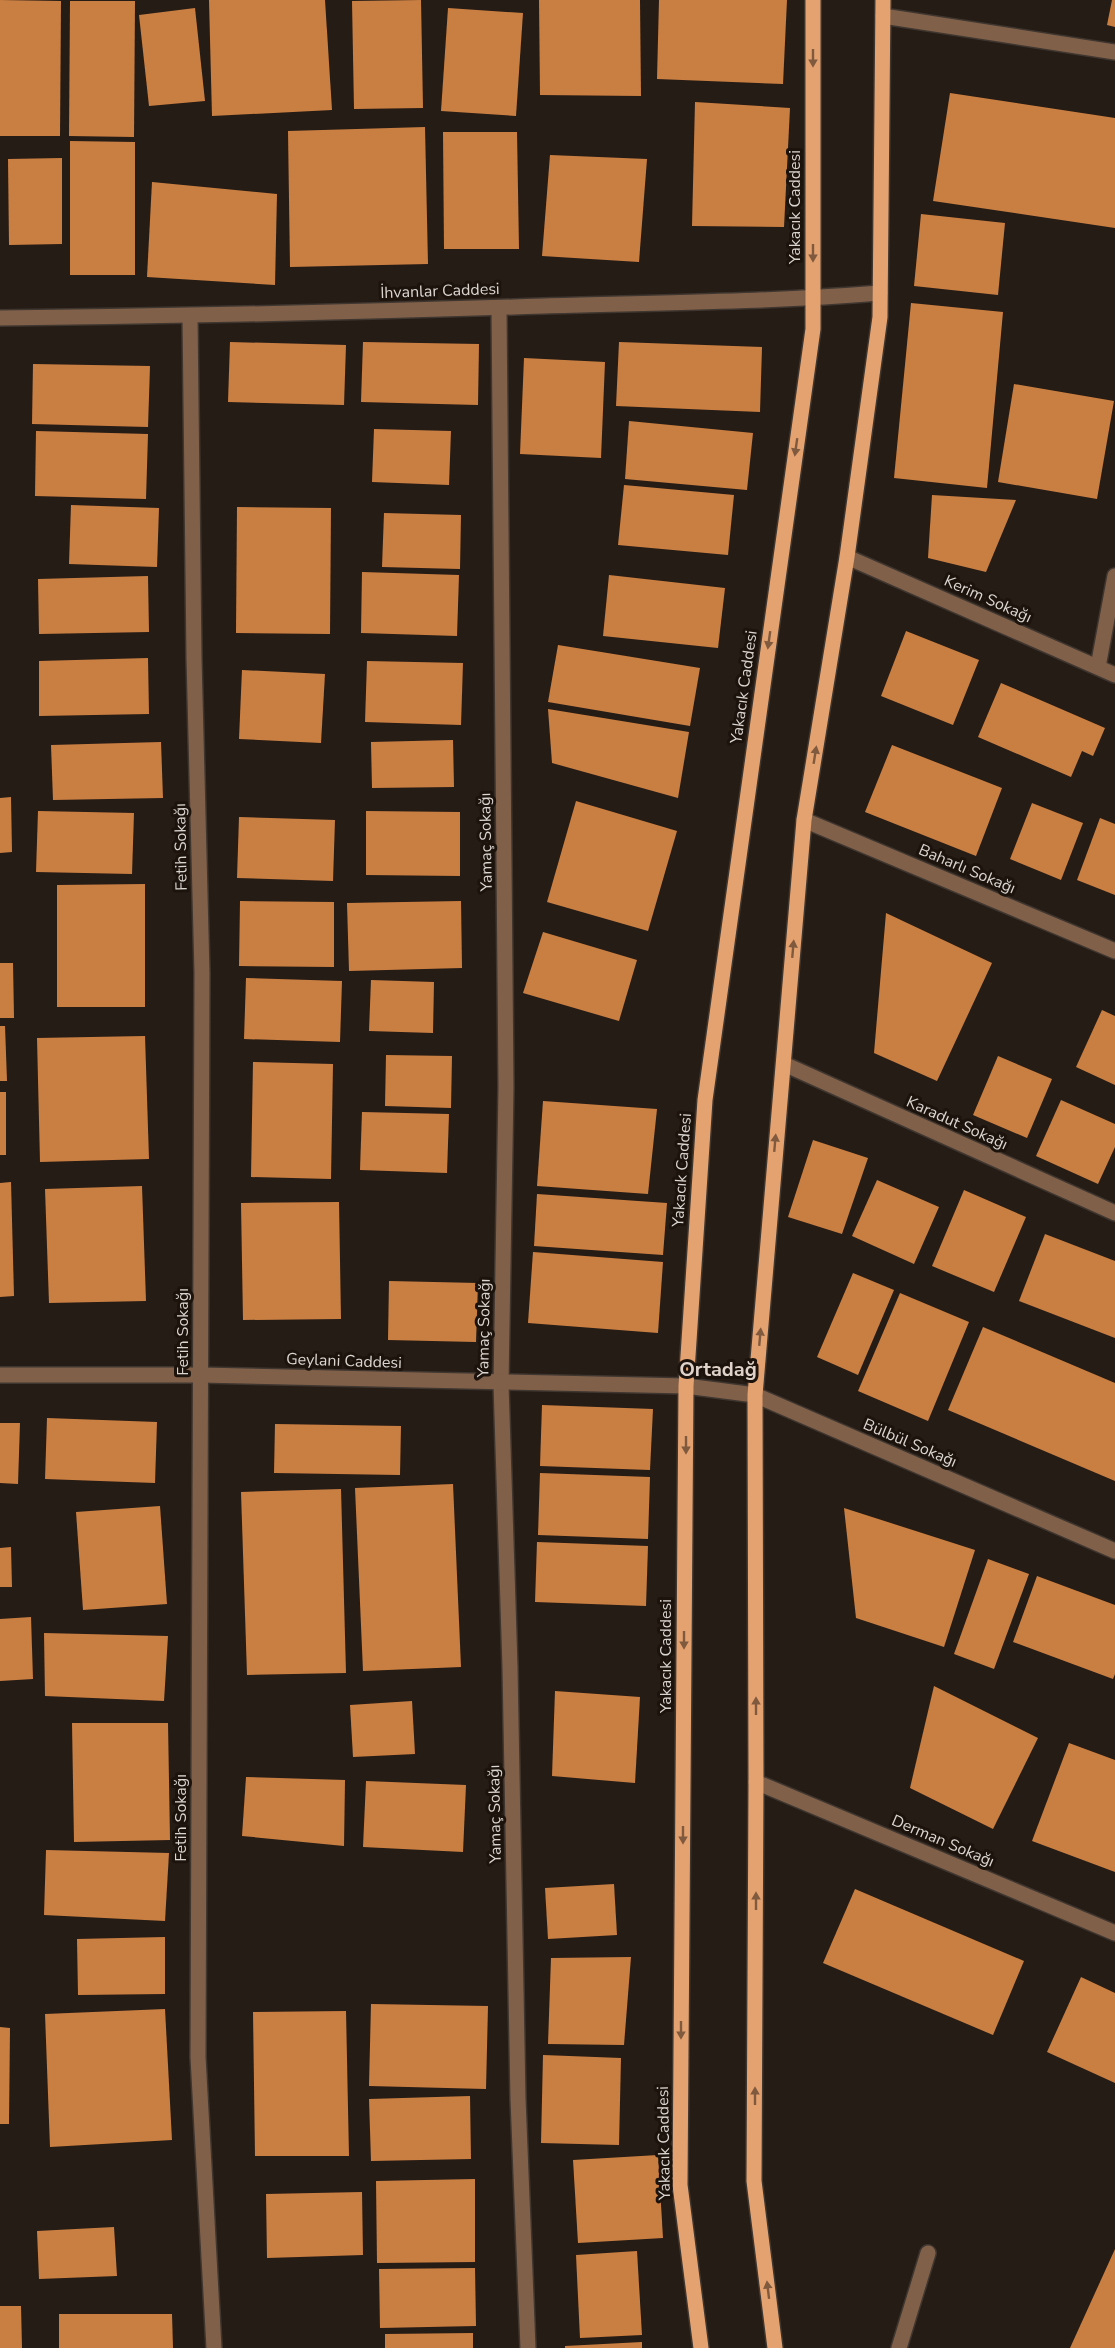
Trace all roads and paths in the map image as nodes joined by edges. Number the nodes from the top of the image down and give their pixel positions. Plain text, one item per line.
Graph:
1 (813, 0) edge
2 (883, 0) edge
3 (883, 16) junction
4 (1115, 52) edge
5 (880, 293) junction
6 (813, 298) junction
7 (499, 308) junction
8 (190, 316) junction
9 (0, 318) edge
10 (847, 557) junction
11 (1115, 576) edge
12 (1098, 667) junction
13 (1115, 675) edge
14 (804, 820) junction
15 (1115, 951) edge
16 (784, 1064) junction
17 (1115, 1214) edge
18 (0, 1375) edge
19 (201, 1375) junction
20 (501, 1384) junction
21 (686, 1386) junction
22 (755, 1395) junction
23 (1115, 1551) edge
24 (756, 1782) junction
25 (1115, 1933) edge
26 (928, 2253) dead end
27 (214, 2348) edge
28 (528, 2348) edge
29 (701, 2348) edge
30 (775, 2348) edge
31 (899, 2348) edge

1 -> 6 main road, Yakacık Caddesi
2 - 3 main road
3 - 4 street
3 - 5 main road
5 - 6 street, İhvanlar Caddesi
5 - 10 main road
6 - 7 street, İhvanlar Caddesi
6 -> 21 main road, Yakacık Caddesi
7 - 8 street, İhvanlar Caddesi
7 - 20 street, Yamaç Sokağı
8 - 9 street, İhvanlar Caddesi
8 - 19 street, Fetih Sokağı
10 - 12 street, Kerim Sokağı
14 -> 10 main road
11 - 12 street
12 - 13 street, Kerim Sokağı
14 - 15 street, Baharlı Sokağı
16 -> 14 main road
16 - 17 street, Karadut Sokağı
22 -> 16 main road
18 - 19 street, Geylani Caddesi
19 - 20 street, Geylani Caddesi
19 - 27 street, Fetih Sokağı
20 - 21 street, Geylani Caddesi
20 - 28 street, Yamaç Sokağı
21 - 22 street, Bülbül Sokağı
21 -> 29 main road, Yakacık Caddesi
22 - 23 street, Bülbül Sokağı
24 -> 22 main road
24 - 25 street, Derman Sokağı
30 -> 24 main road
26 - 31 street

